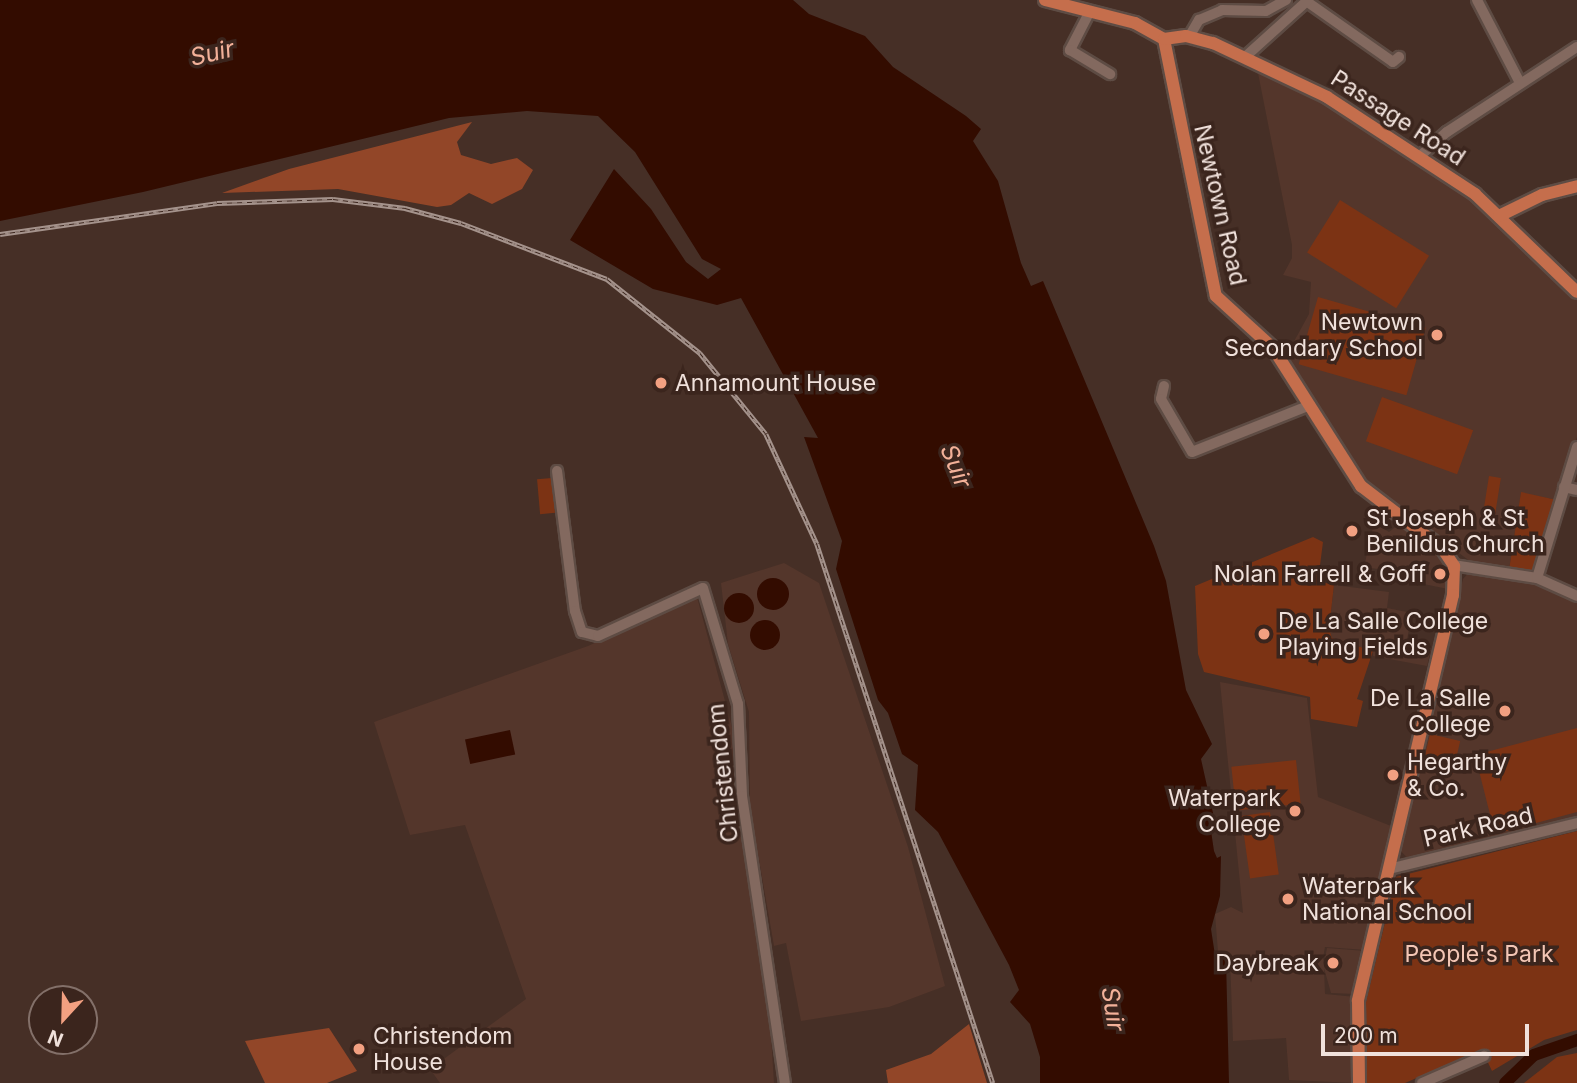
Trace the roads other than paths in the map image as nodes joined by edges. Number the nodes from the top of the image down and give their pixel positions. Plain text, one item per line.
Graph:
1 (1045, 0) edge
2 (1286, 0) edge
3 (1477, 0) edge
4 (1307, 1) edge
5 (1089, 13) junction
6 (1189, 37) junction
7 (1164, 39) junction
8 (1577, 47) edge
9 (1245, 57) junction
10 (1399, 57) dead end
11 (1110, 74) dead end
12 (1520, 83) junction
13 (1420, 156) junction
14 (1577, 186) edge
15 (1499, 216) junction
16 (1577, 292) edge
17 (1164, 387) dead end
18 (1310, 405) junction
19 (1577, 447) edge
20 (557, 471) dead end
21 (1564, 487) junction
22 (1577, 490) edge
23 (1453, 565) junction
24 (1537, 578) junction
25 (1577, 596) edge
26 (1577, 823) edge
27 (1388, 869) junction
28 (1484, 1056) dead end
29 (785, 1083) edge
30 (1359, 1083) edge
31 (1422, 1083) edge

1 - 5 main road
2 - 6 street
3 - 12 street
4 - 9 street
4 - 10 street
5 - 7 main road
5 - 11 street
6 - 7 main road, Passage Road
6 - 9 main road, Passage Road
7 - 18 main road, Newtown Road
8 - 12 street
9 - 13 main road, Passage Road
12 - 13 street
13 - 15 main road, Passage Road
14 - 15 main road
15 - 16 main road, Passage Road
17 - 18 street
18 - 23 main road, Newtown Road
19 - 21 street
20 - 29 street, Christendom
21 - 22 street
21 - 24 street
23 - 24 street
23 - 27 main road
24 - 25 street
26 - 27 street, Park Road
27 - 30 main road
28 - 31 street

